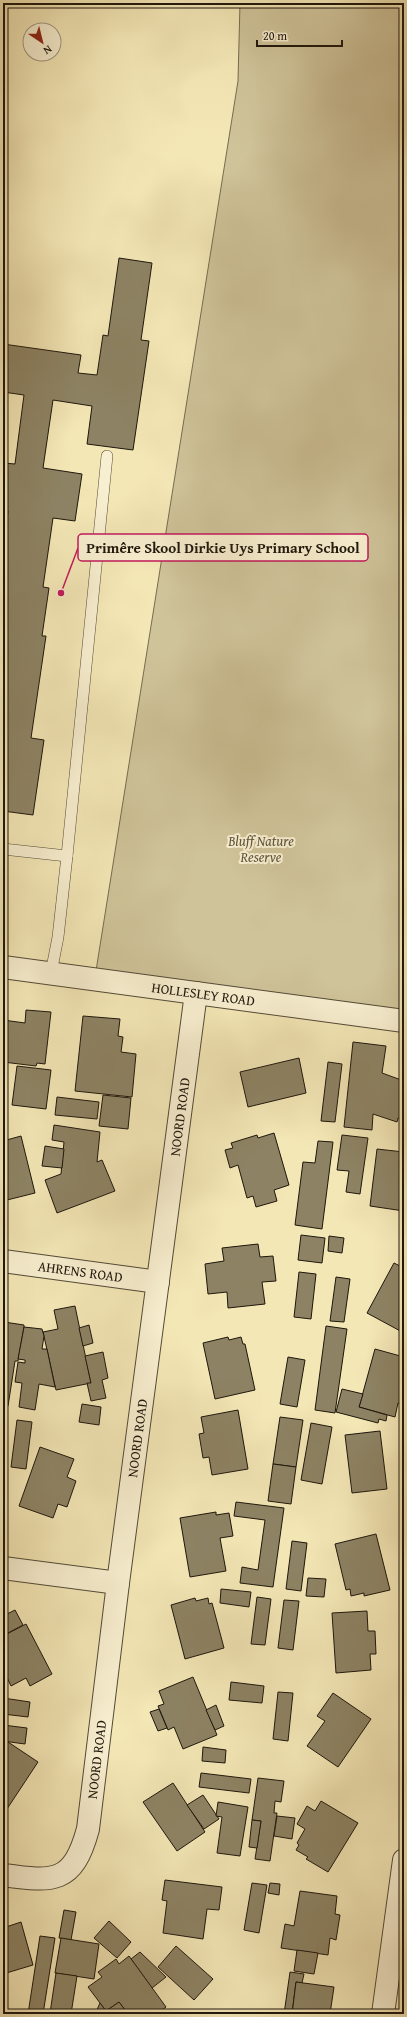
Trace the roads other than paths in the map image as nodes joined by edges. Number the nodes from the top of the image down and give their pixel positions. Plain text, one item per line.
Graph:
1 (107, 456) dead end
2 (3, 849) edge
3 (67, 856) junction
4 (3, 967) edge
5 (51, 973) junction
6 (196, 993) junction
7 (404, 1022) edge
8 (3, 1261) edge
9 (158, 1282) junction
10 (3, 1568) edge
11 (118, 1583) junction
12 (404, 1860) edge
13 (3, 1875) edge
14 (383, 2014) edge

1 - 3 lane
2 - 3 lane
3 - 5 lane
4 - 5 street, HOLLESLEY ROAD
5 - 6 street, HOLLESLEY ROAD
6 - 7 street, HOLLESLEY ROAD
6 - 9 street, NOORD ROAD
8 - 9 street, AHRENS ROAD
9 - 11 street, NOORD ROAD
10 - 11 street
11 - 13 street, NOORD ROAD
12 - 14 street

